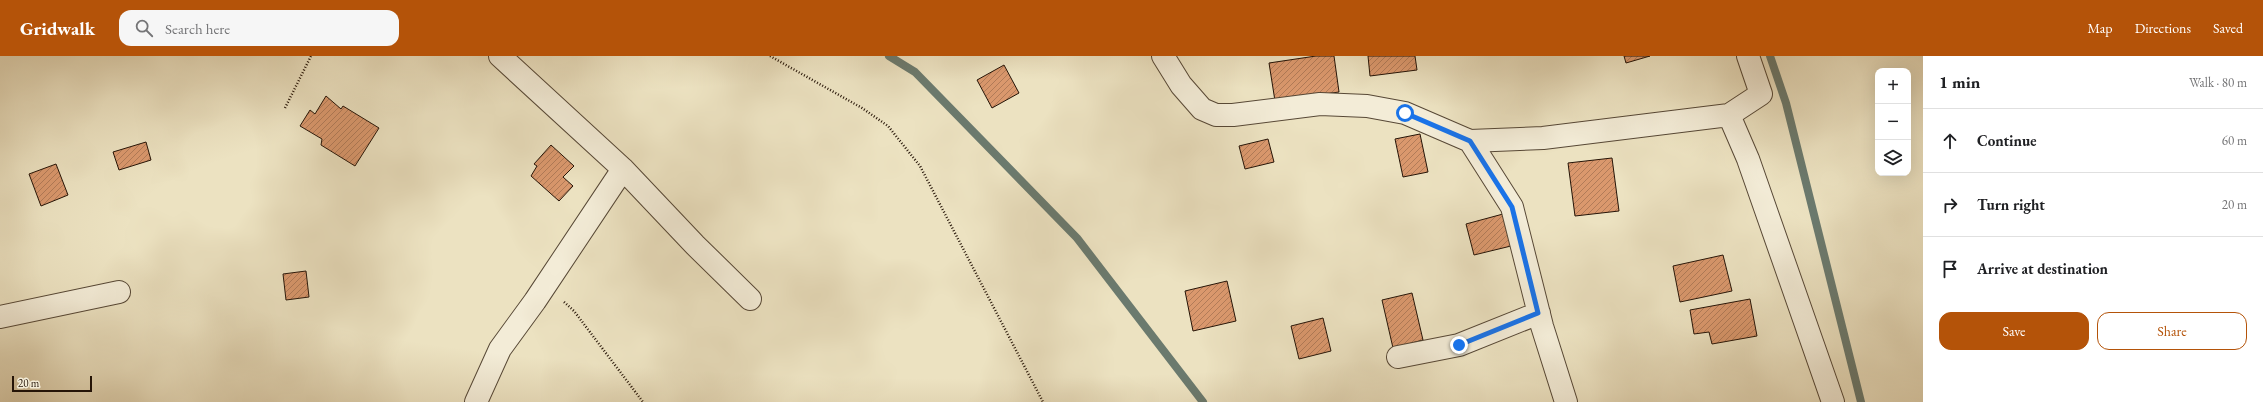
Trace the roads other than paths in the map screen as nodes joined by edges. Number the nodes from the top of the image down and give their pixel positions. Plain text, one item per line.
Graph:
1 (500, 56) edge
2 (1163, 56) edge
3 (1748, 56) edge
4 (1729, 114) junction
5 (1470, 141) junction
6 (623, 168) junction
7 (119, 292) dead end
8 (750, 299) dead end
9 (1538, 313) junction
10 (0, 317) edge
11 (1398, 357) dead end
12 (476, 402) edge
13 (1566, 402) edge
14 (1833, 402) edge

1 - 6 street
2 - 5 street
3 - 4 street
4 - 5 street
4 - 14 street
5 - 9 street
6 - 8 street
6 - 12 street
7 - 10 street
9 - 11 street
9 - 13 street

